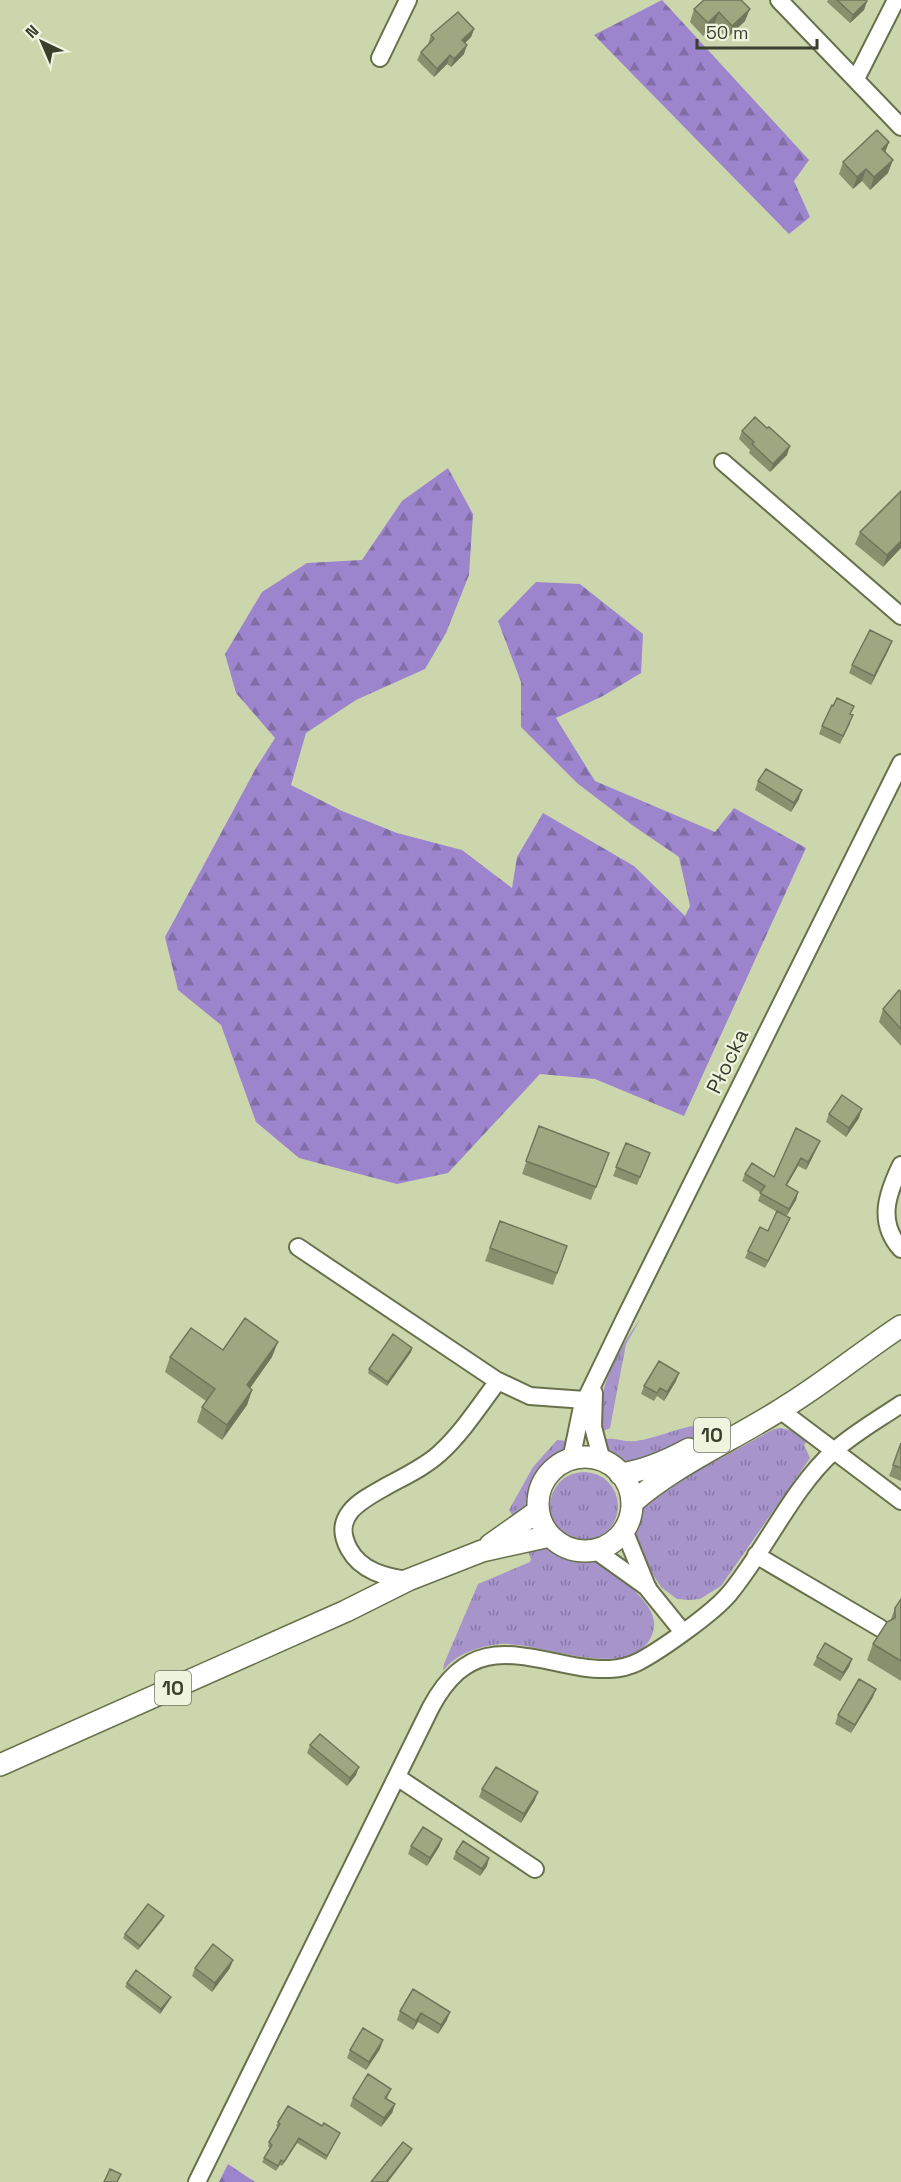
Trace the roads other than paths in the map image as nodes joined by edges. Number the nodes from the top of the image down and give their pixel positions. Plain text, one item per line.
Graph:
1 (408, 0) edge
2 (779, 0) edge
3 (896, 0) edge
4 (380, 58) dead end
5 (856, 79) junction
6 (901, 127) edge
7 (723, 462) dead end
8 (901, 616) edge
9 (901, 763) edge
10 (901, 1165) edge
11 (298, 1247) dead end
12 (901, 1249) edge
13 (901, 1326) edge
14 (857, 1355) junction
15 (596, 1380) junction
16 (498, 1381) junction
17 (585, 1400) junction
18 (901, 1404) edge
19 (780, 1410) junction
20 (834, 1451) junction
21 (571, 1460) junction
22 (602, 1461) junction
23 (620, 1474) junction
24 (901, 1501) edge
25 (632, 1503) junction
26 (538, 1511) junction
27 (624, 1530) junction
28 (550, 1536) junction
29 (595, 1550) junction
30 (482, 1551) junction
31 (756, 1555) junction
32 (408, 1580) junction
33 (648, 1589) junction
34 (880, 1628) edge
35 (682, 1631) junction
36 (0, 1765) edge
37 (397, 1777) junction
38 (535, 1869) dead end
39 (197, 2182) edge

1 - 4 street
2 - 5 street
3 - 5 street
5 - 6 street
7 - 8 street
9 - 15 street, Płocka
10 - 12 street
11 - 16 street
13 - 14 main road, 10
14 - 19 main road, 10
14 - 23 main road, 10
15 - 17 street, Płocka
15 - 22 street, Płocka
16 - 17 street
16 - 32 street
17 - 21 street, Płocka
18 - 20 street
19 - 20 street
19 - 25 main road, 10
20 - 24 street
20 - 31 street
21 - 22 main road
21 - 26 main road
22 - 23 main road
23 - 25 main road
25 - 27 main road
26 - 28 main road
26 - 30 main road, 10
27 - 29 main road
27 - 33 street
28 - 29 main road
28 - 30 main road, 10
29 - 33 street
30 - 32 main road, 10
31 - 34 street
31 - 35 street
32 - 36 main road, 10
33 - 35 street
35 - 37 street
37 - 38 street
37 - 39 street

